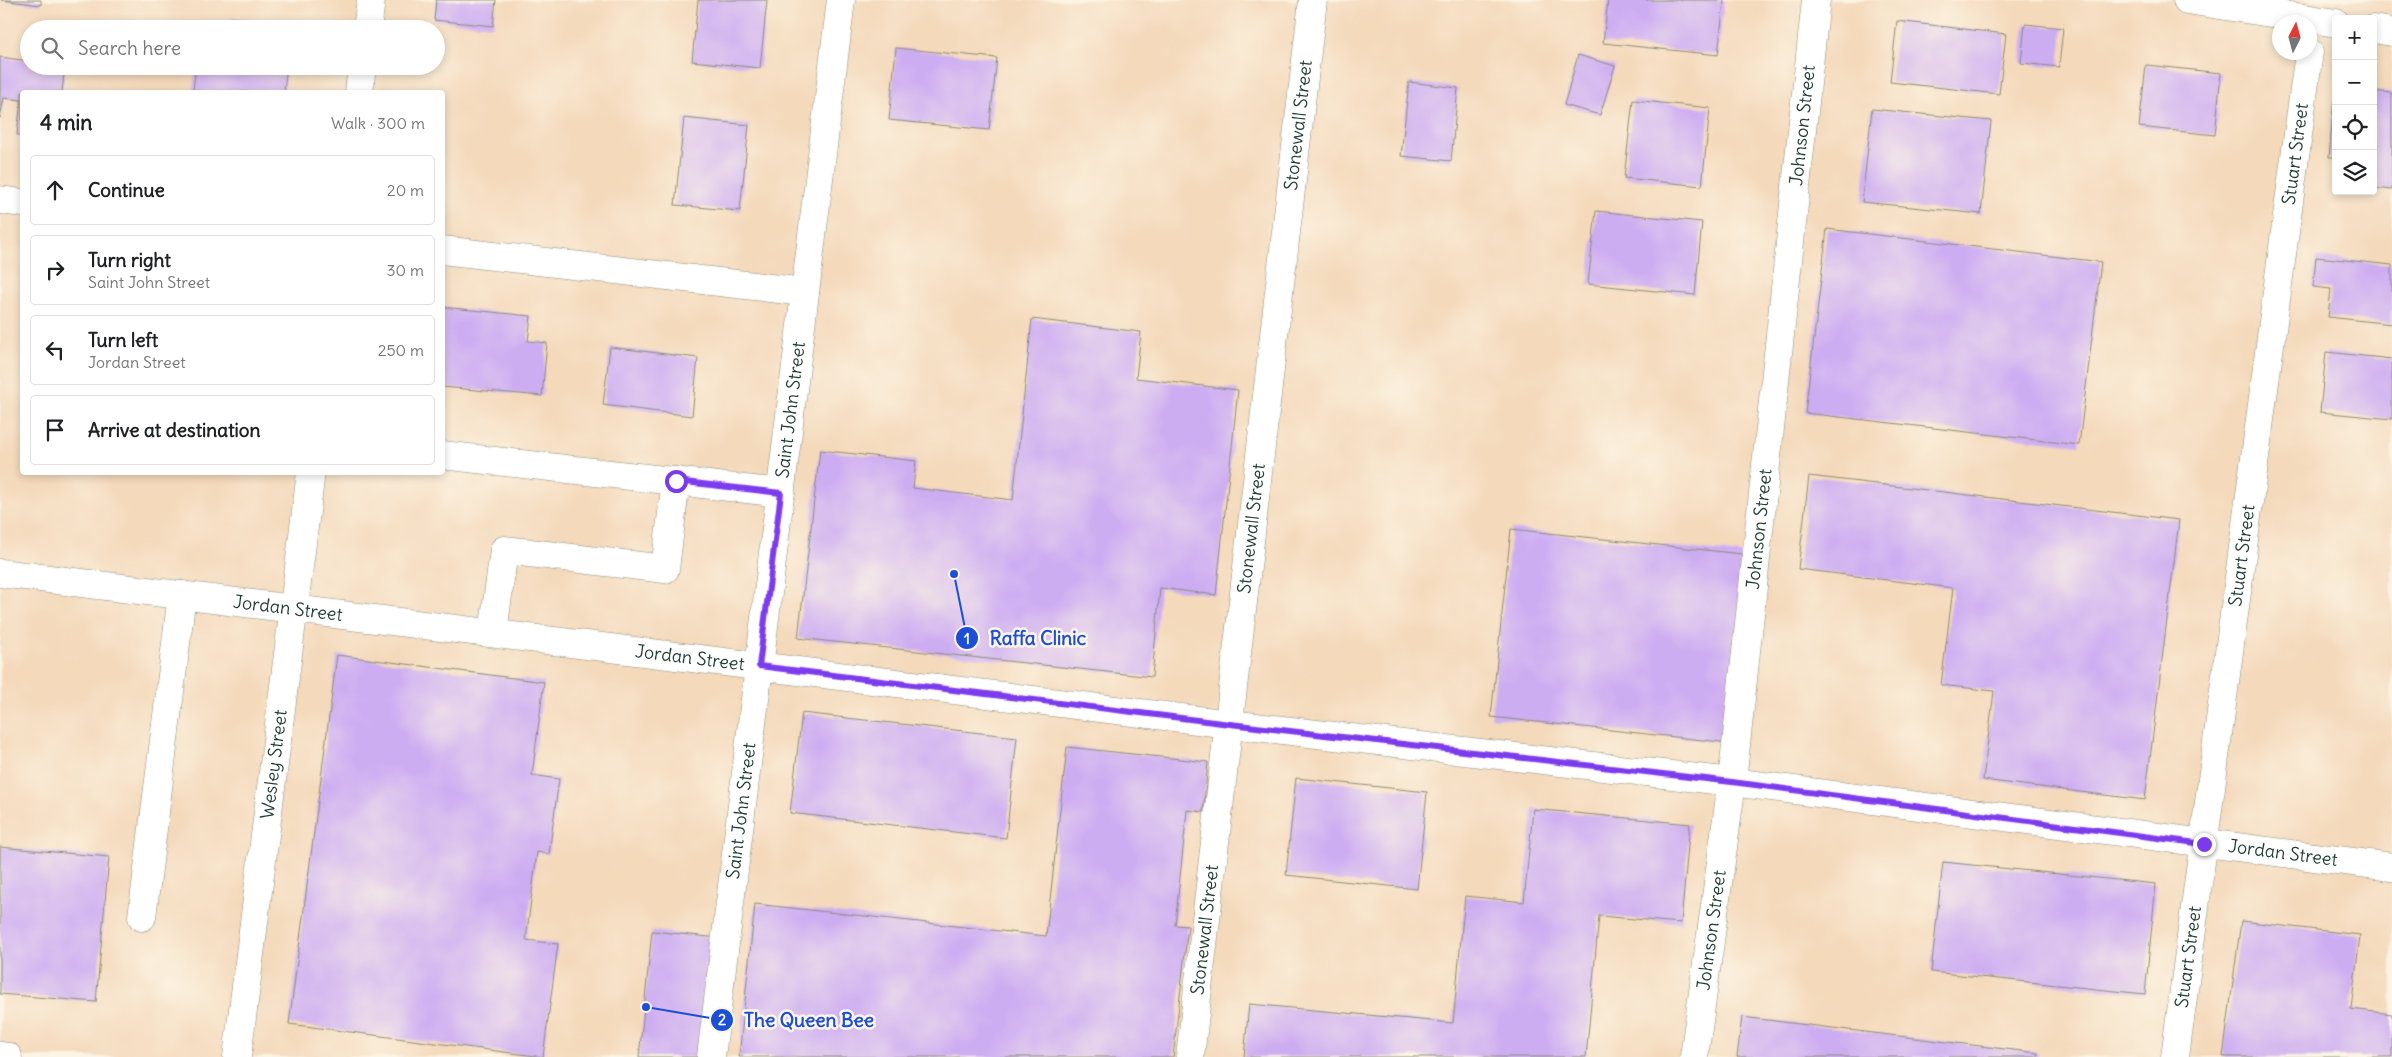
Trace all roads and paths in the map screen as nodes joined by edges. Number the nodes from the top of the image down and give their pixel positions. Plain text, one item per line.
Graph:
1 (371, 0) edge
2 (841, 0) edge
3 (1313, 0) edge
4 (1816, 0) edge
5 (2187, 0) edge
6 (2322, 14) edge
7 (368, 20) edge
8 (2317, 28) edge
9 (2377, 30) edge
10 (2392, 32) edge
11 (2308, 60) edge
12 (361, 75) edge
13 (359, 90) edge
14 (0, 200) edge
15 (20, 203) edge
16 (445, 250) edge
17 (805, 292) junction
18 (445, 455) edge
19 (311, 475) edge
20 (676, 481) junction
21 (781, 493) junction
22 (0, 573) edge
23 (182, 595) junction
24 (294, 608) junction
25 (493, 633) junction
26 (759, 666) junction
27 (1230, 724) junction
28 (1732, 782) junction
29 (2204, 844) junction
30 (2392, 867) edge
31 (142, 917) dead end
32 (0, 1056) edge
33 (8, 1057) edge
34 (237, 1057) edge
35 (711, 1057) edge
36 (1190, 1057) edge
37 (1694, 1057) edge
38 (2176, 1057) edge

1 - 7 street
2 - 17 street, Saint John Street
3 - 27 street, Stonewall Street
4 - 28 street, Johnson Street
5 - 6 street
6 - 8 street, Stuart Street
9 - 10 street
11 - 29 street, Stuart Street
12 - 13 street
14 - 15 street
16 - 17 street
17 - 21 street, Saint John Street
18 - 20 street
19 - 24 street, Wesley Street
20 - 21 street
20 - 25 street
21 - 26 street, Saint John Street
22 - 23 street, Jordan Street
23 - 24 street, Jordan Street
23 - 31 street
24 - 25 street, Jordan Street
24 - 34 street, Wesley Street
25 - 26 street, Jordan Street
26 - 27 street, Jordan Street
26 - 35 street, Saint John Street
27 - 28 street, Jordan Street
27 - 36 street, Stonewall Street
28 - 29 street, Jordan Street
28 - 37 street, Johnson Street
29 - 30 street, Jordan Street
29 - 38 street, Stuart Street
32 - 33 street

